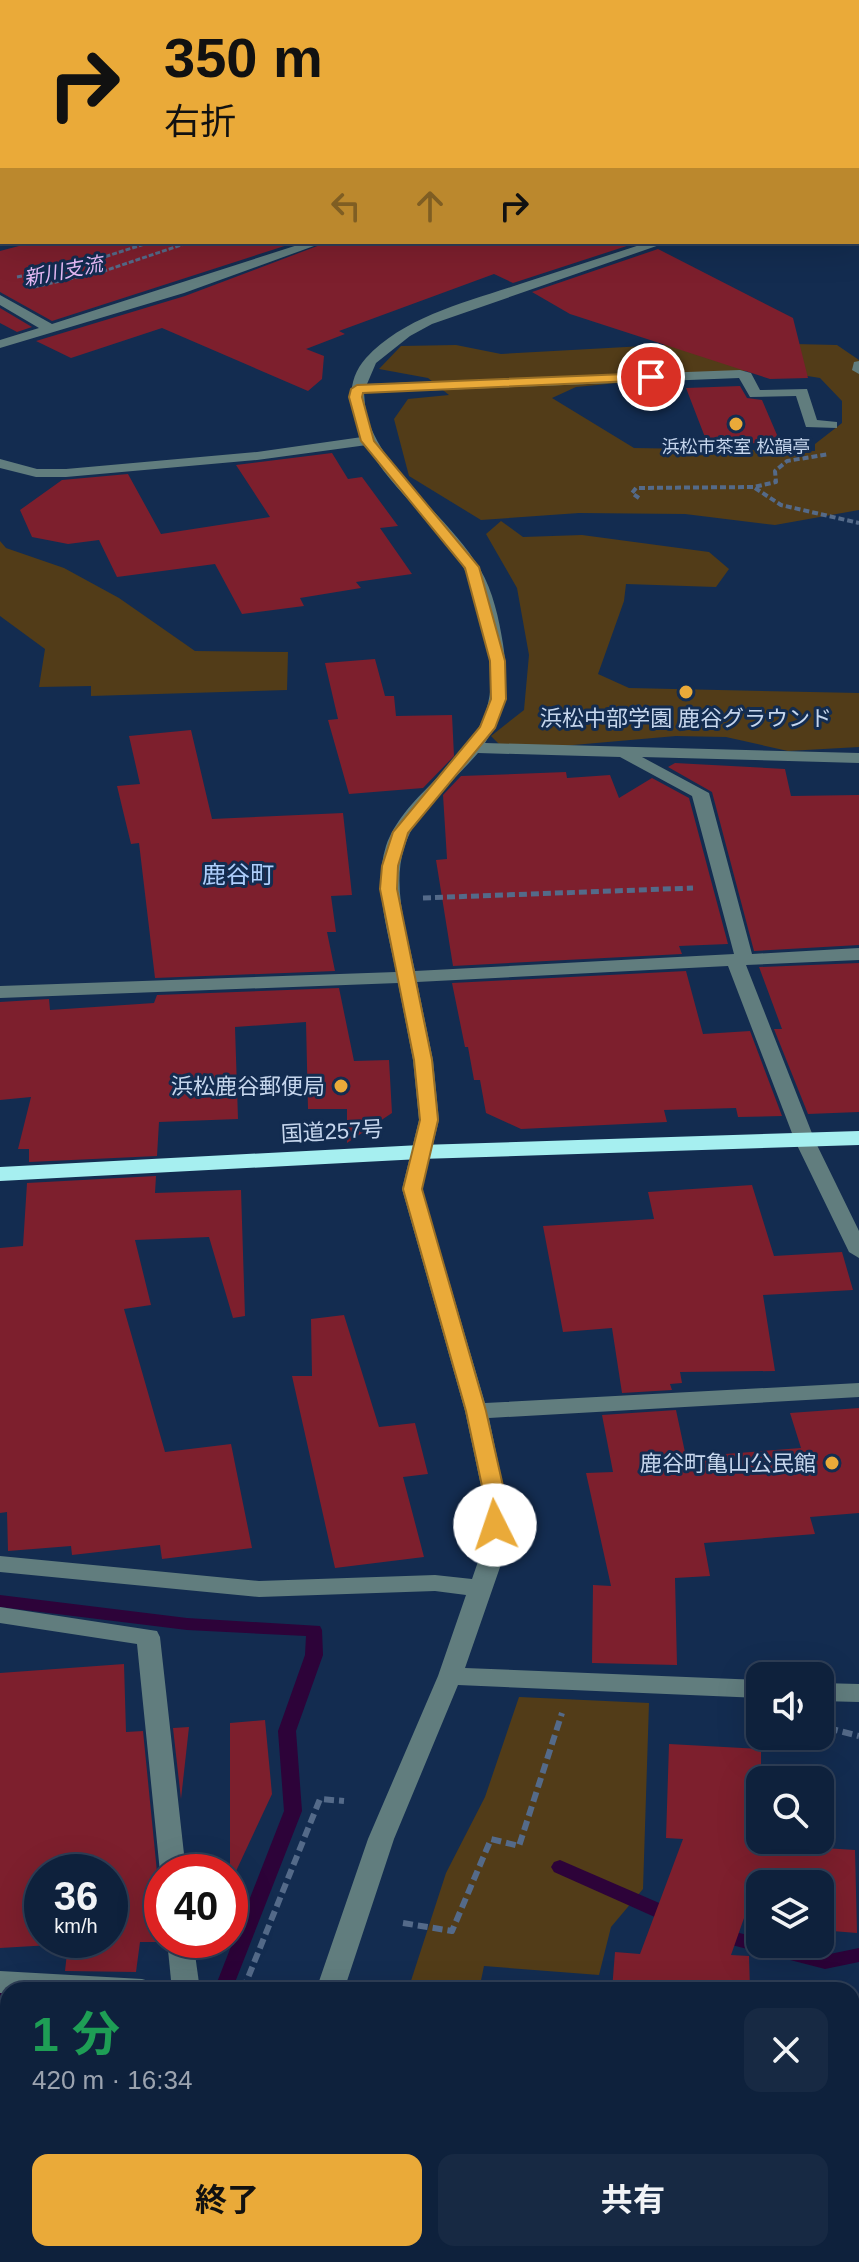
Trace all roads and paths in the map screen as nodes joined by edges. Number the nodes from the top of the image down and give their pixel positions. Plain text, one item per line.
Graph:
1 (145, 244) edge
2 (184, 244) edge
3 (313, 244) edge
4 (656, 244) edge
5 (12, 278) dead end
6 (32, 287) dead end
7 (0, 299) edge
8 (49, 328) junction
9 (0, 344) edge
10 (357, 389) junction
11 (832, 425) joint
12 (368, 441) junction
13 (0, 463) edge
14 (754, 487) junction
15 (639, 498) dead end
16 (859, 523) edge
17 (473, 748) junction
18 (617, 752) junction
19 (859, 758) edge
20 (725, 887) junction
21 (390, 899) junction
22 (859, 954) edge
23 (739, 958) junction
24 (405, 977) junction
25 (0, 992) edge
26 (859, 1138) edge
27 (805, 1141) junction
28 (420, 1152) junction
29 (0, 1174) edge
30 (859, 1252) edge
31 (859, 1390) edge
32 (476, 1411) junction
33 (0, 1564) edge
34 (480, 1588) junction
35 (0, 1615) edge
36 (450, 1676) junction
37 (746, 1688) edge
38 (834, 1692) edge
39 (859, 1693) edge
40 (564, 1705) dead end
41 (834, 1728) edge
42 (859, 1736) edge
43 (344, 1801) dead end
44 (171, 1854) edge
45 (403, 1923) dead end
46 (182, 1958) edge
47 (185, 1982) edge
48 (246, 1982) edge
49 (333, 1982) edge

1 - 5 path
2 - 6 path
3 - 8 street
4 - 10 street
7 - 8 street
8 - 9 street
10 - 11 street
10 - 12 street
11 - 14 path
12 - 13 street
12 - 17 street
14 - 15 path
14 - 16 path
17 - 18 street
17 - 21 street
18 - 19 street
18 - 20 street
20 - 21 path
20 - 23 street
21 - 24 street
22 - 23 street
23 - 24 street
23 - 27 street
24 - 25 street
24 - 28 street
26 - 27 highway, 国道257号
27 - 28 highway, 国道257号
27 - 30 street
28 - 29 highway, 国道257号
28 - 32 street
31 - 32 street
32 - 34 street
33 - 34 street
34 - 36 street
35 - 44 street
36 - 37 street
36 - 49 street
38 - 39 street
40 - 45 path
41 - 42 path
43 - 48 path
46 - 47 street

